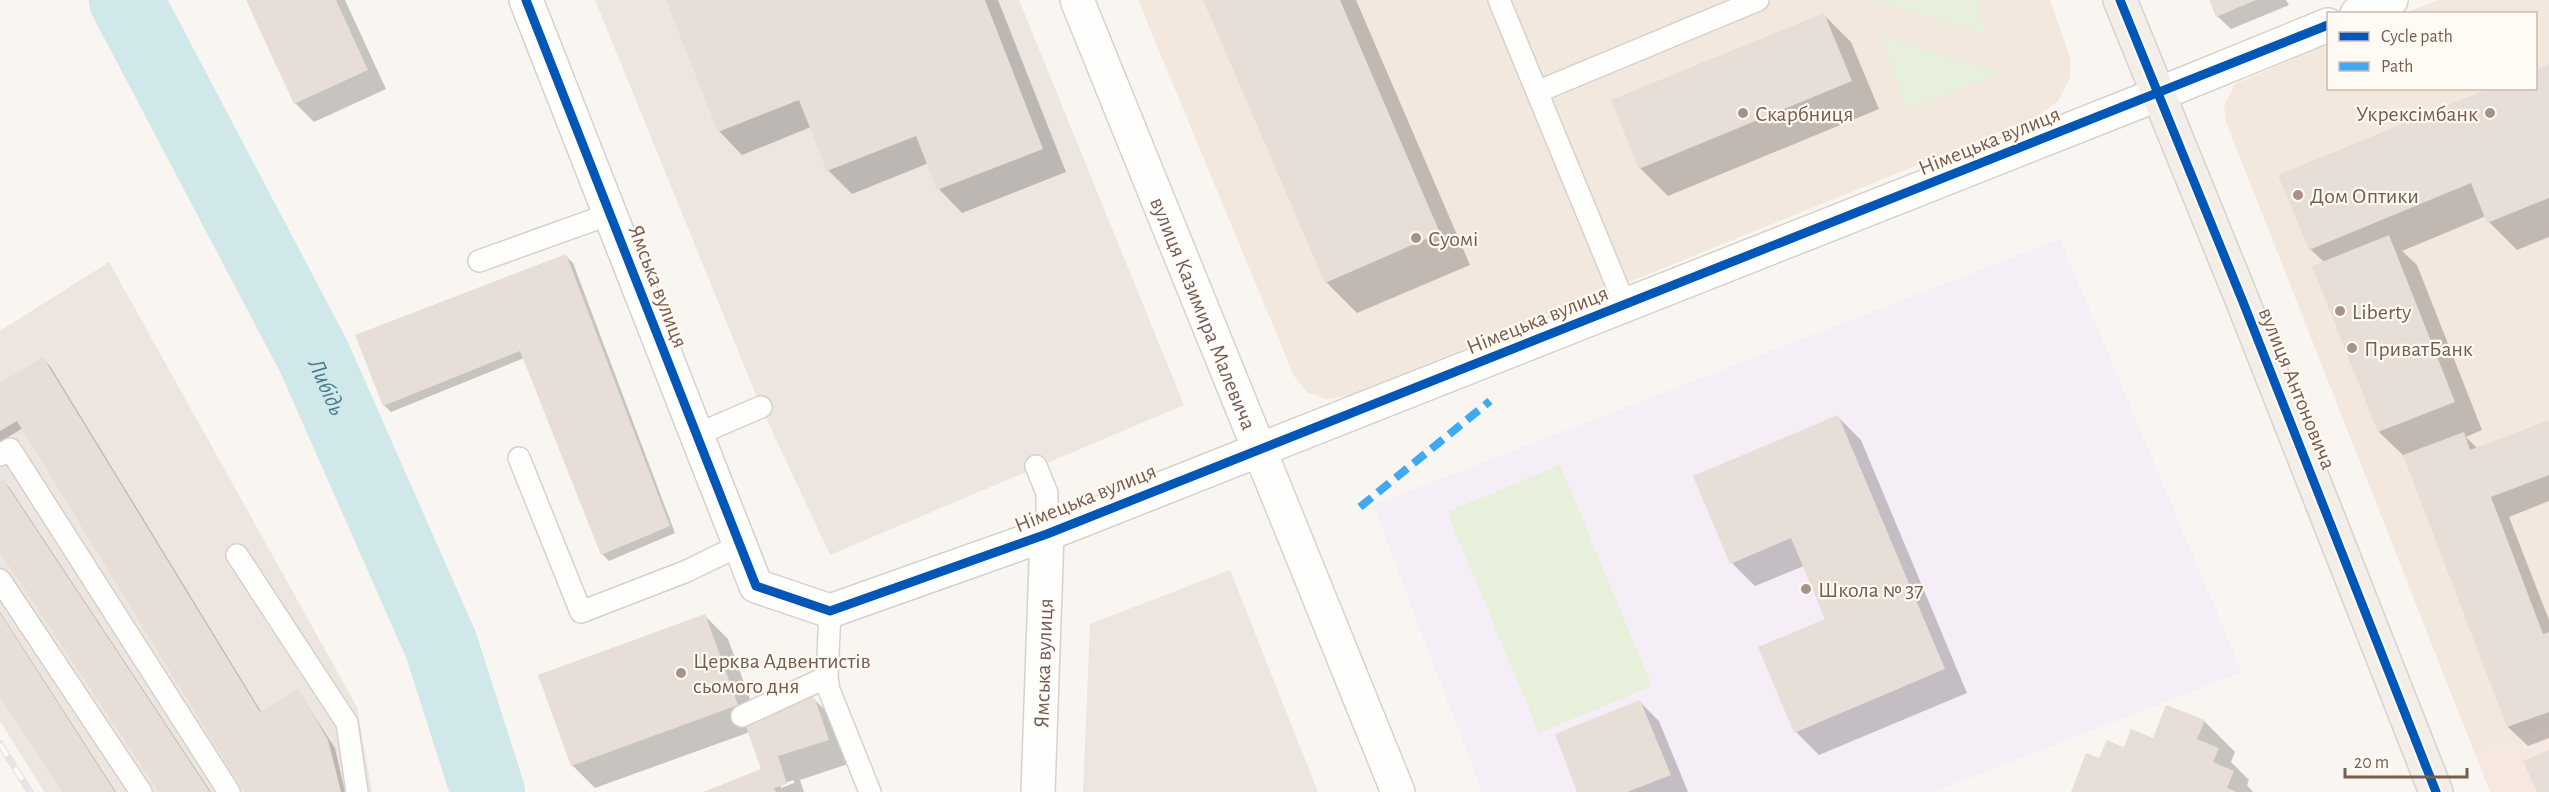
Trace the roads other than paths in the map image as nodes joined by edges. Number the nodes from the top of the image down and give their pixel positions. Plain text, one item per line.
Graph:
1 (526, 0) edge
2 (1077, 0) edge
3 (1499, 0) edge
4 (1758, 0) edge
5 (2120, 0) edge
6 (2391, 0) edge
7 (2362, 12) edge
8 (2327, 25) edge
9 (1537, 92) junction
10 (2159, 94) junction
11 (610, 214) junction
12 (479, 261) dead end
13 (1625, 305) junction
14 (761, 407) dead end
15 (696, 435) junction
16 (1259, 449) junction
17 (0, 455) edge
18 (519, 458) dead end
19 (1036, 466) dead end
20 (1047, 534) junction
21 (740, 545) junction
22 (237, 555) dead end
23 (0, 580) edge
24 (830, 611) junction
25 (826, 678) junction
26 (742, 716) dead end
27 (141, 792) edge
28 (229, 792) edge
29 (357, 792) edge
30 (870, 792) edge
31 (1038, 792) edge
32 (1398, 792) edge
33 (2436, 792) edge

1 - 11 street, Ямська вулиця
2 - 16 street, вулиця Казимира Малевича
3 - 9 lane
4 - 9 lane
5 - 10 main road, вулиця Антоновича
6 - 7 street
8 - 10 street, Німецька вулиця
9 - 13 lane
10 - 13 street, Німецька вулиця
10 - 33 main road, вулиця Антоновича
11 - 12 lane
11 - 15 street, Ямська вулиця
13 - 16 street, Німецька вулиця
14 - 15 lane
15 - 21 street, Ямська вулиця
16 - 20 street, Німецька вулиця
16 - 32 street, вулиця Казимира Малевича
17 - 28 lane
18 - 21 lane
19 - 20 lane
20 - 24 street, Німецька вулиця
20 - 31 street, Ямська вулиця
21 - 24 street, Ямська вулиця
22 - 29 lane
23 - 27 lane
24 - 25 lane
25 - 26 lane
25 - 30 lane

